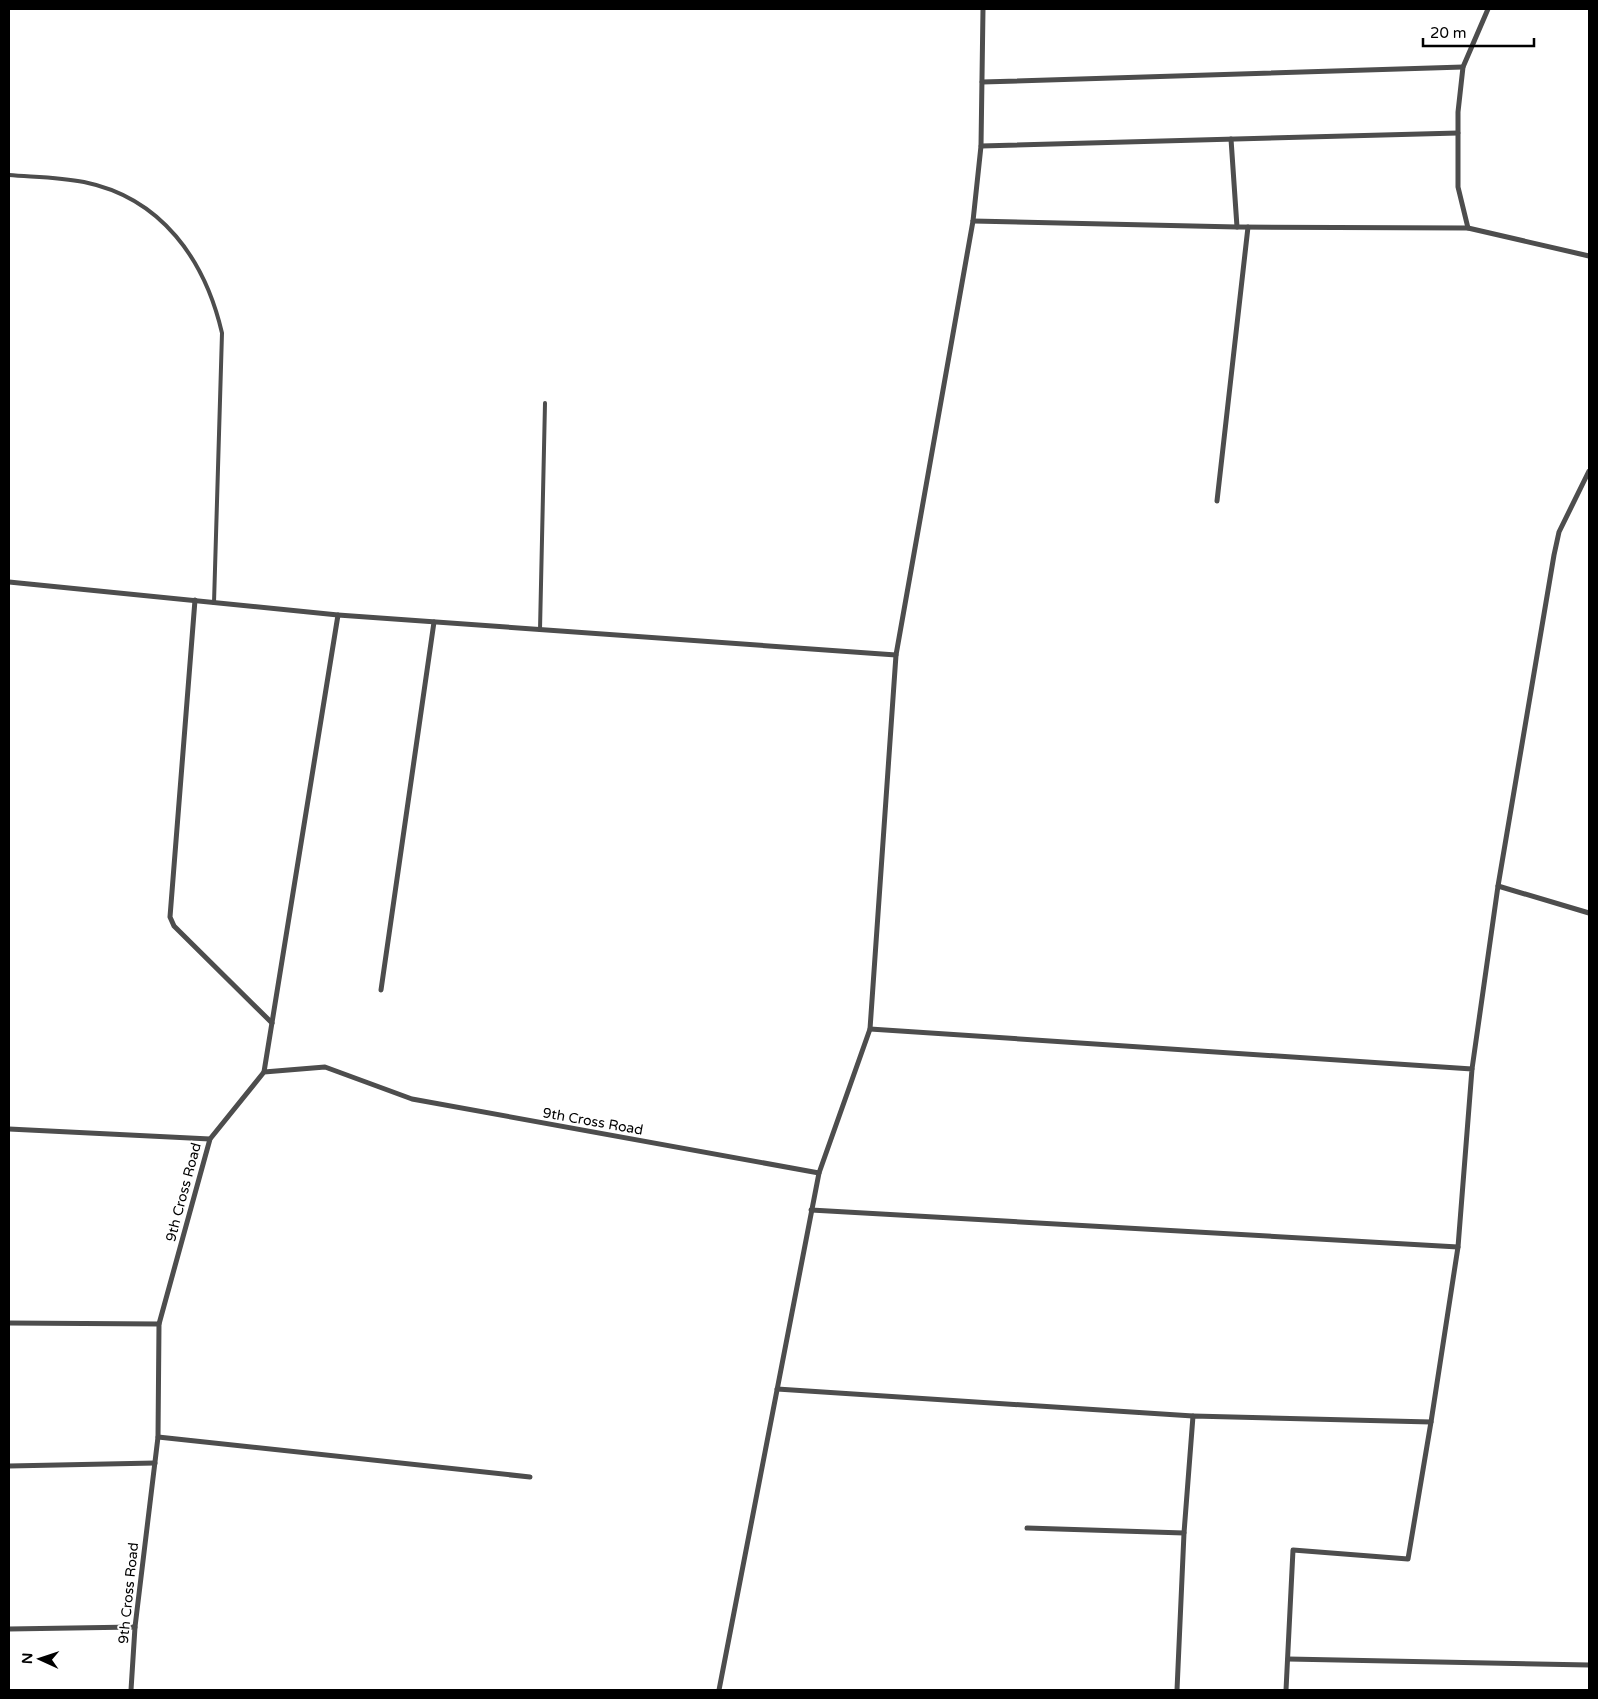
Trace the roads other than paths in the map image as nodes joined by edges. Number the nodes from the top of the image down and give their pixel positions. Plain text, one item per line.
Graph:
1 (983, 9) edge
2 (1488, 9) edge
3 (1462, 67) junction
4 (982, 82) junction
5 (1458, 133) junction
6 (1231, 139) junction
7 (981, 146) junction
8 (9, 175) edge
9 (973, 221) junction
10 (1237, 227) junction
11 (1248, 227) junction
12 (1468, 228) junction
13 (1589, 256) edge
14 (545, 403) dead end
15 (1589, 471) edge
16 (1218, 501) dead end
17 (9, 582) edge
18 (195, 600) junction
19 (214, 603) junction
20 (338, 615) junction
21 (434, 622) junction
22 (540, 630) junction
23 (896, 656) junction
24 (1498, 886) junction
25 (1589, 912) edge
26 (381, 990) dead end
27 (272, 1023) junction
28 (870, 1029) junction
29 (1472, 1069) junction
30 (264, 1072) junction
31 (9, 1129) edge
32 (210, 1139) junction
33 (819, 1173) junction
34 (811, 1210) junction
35 (1458, 1247) junction
36 (9, 1323) edge
37 (159, 1324) junction
38 (777, 1389) junction
39 (1193, 1416) junction
40 (1431, 1422) junction
41 (158, 1437) junction
42 (155, 1463) junction
43 (9, 1466) edge
44 (530, 1477) dead end
45 (1027, 1528) dead end
46 (1184, 1533) junction
47 (135, 1627) junction
48 (9, 1629) edge
49 (1288, 1660) junction
50 (1589, 1665) edge
51 (131, 1690) edge
52 (719, 1690) edge
53 (1177, 1690) edge
54 (1286, 1690) edge

1 - 4 street
2 - 3 street
3 - 4 street
3 - 5 street
4 - 7 street
5 - 6 street
5 - 12 street
6 - 7 street
6 - 10 street
7 - 9 street
8 - 19 lane
9 - 10 street
9 - 23 street
10 - 11 street
11 - 12 street
11 - 16 street
12 - 13 street
14 - 22 lane
15 - 24 street
17 - 18 street
18 - 19 street
18 - 27 street
19 - 20 street
20 - 21 street
20 - 27 street
21 - 22 street
21 - 26 street
22 - 23 street
23 - 28 street
24 - 25 street
24 - 29 street
27 - 30 street
28 - 29 street
28 - 33 street
29 - 35 street
30 - 32 street, 9th Cross Road
30 - 33 street, 9th Cross Road
31 - 32 street
32 - 37 street, 9th Cross Road
33 - 34 street
34 - 35 street
34 - 38 street
35 - 40 street
36 - 37 street
37 - 41 street, 9th Cross Road
38 - 39 street
38 - 52 street
39 - 40 street
39 - 46 street
40 - 49 street
41 - 42 street, 9th Cross Road
41 - 44 street
42 - 43 street
42 - 47 street, 9th Cross Road
45 - 46 street
46 - 53 street
47 - 48 street
47 - 51 street, 9th Cross Road
49 - 50 street
49 - 54 street

